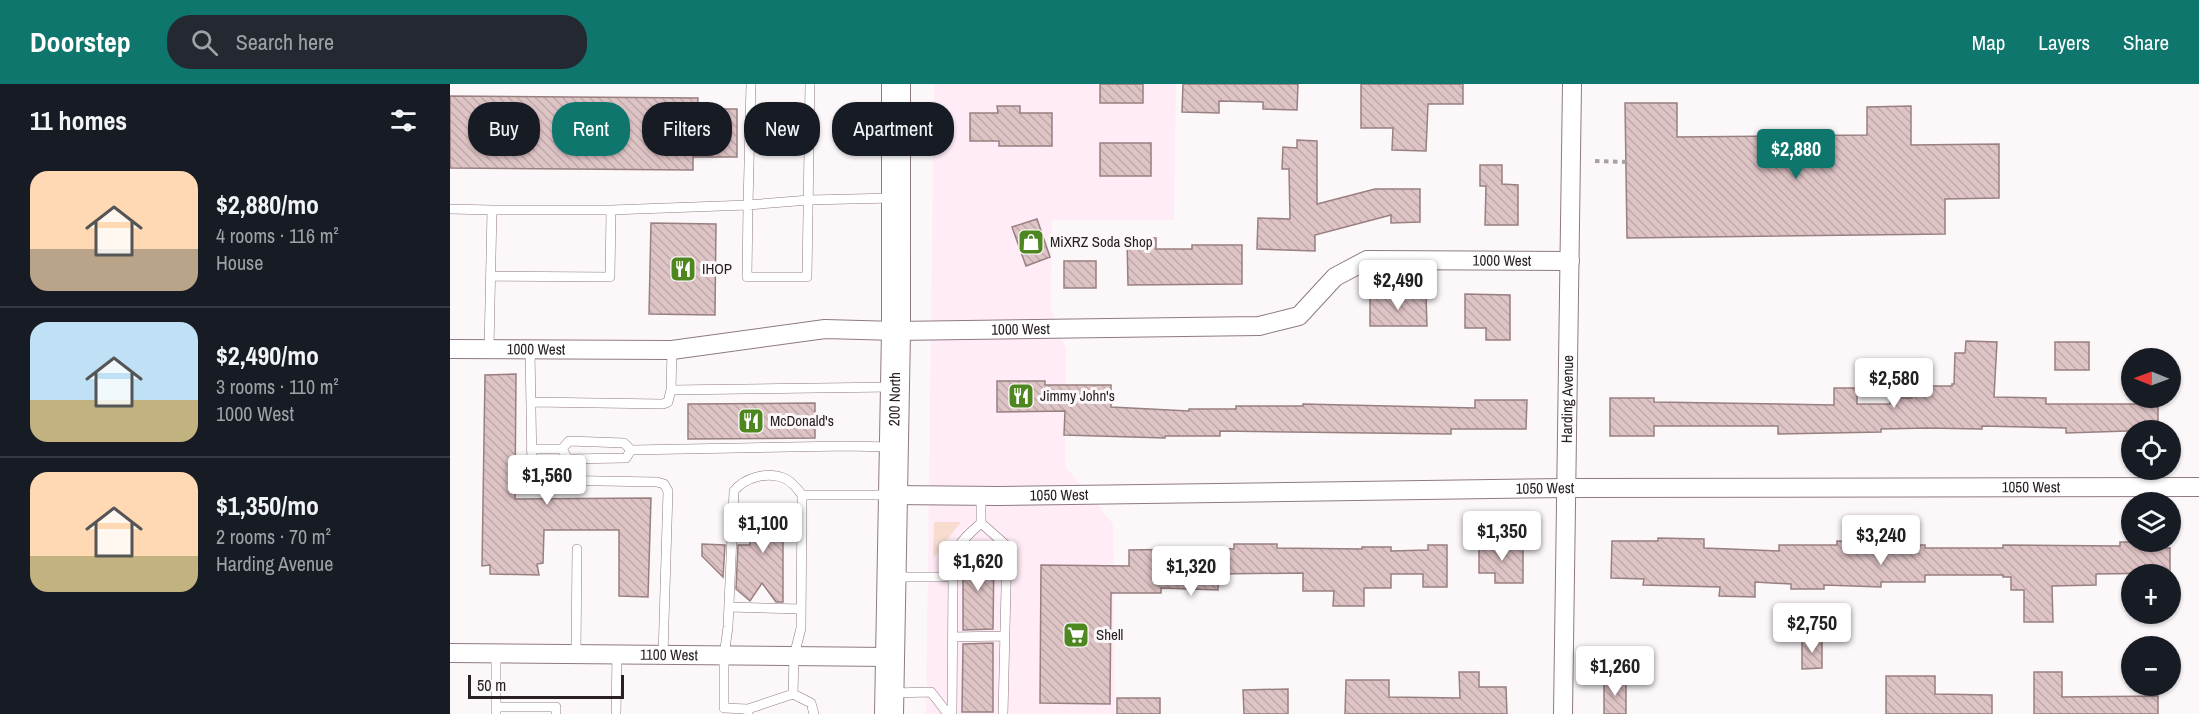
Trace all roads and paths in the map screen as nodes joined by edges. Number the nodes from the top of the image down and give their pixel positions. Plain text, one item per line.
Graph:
1 (751, 84) edge
2 (810, 84) edge
3 (896, 84) edge
4 (1572, 84) edge
5 (1595, 161) dead end
6 (1626, 162) dead end
7 (896, 198) junction
8 (809, 200) junction
9 (748, 205) junction
10 (450, 209) edge
11 (492, 210) junction
12 (611, 210) junction
13 (1570, 261) junction
14 (490, 276) junction
15 (896, 330) junction
16 (450, 349) edge
17 (489, 349) junction
18 (530, 349) junction
19 (672, 350) junction
20 (895, 387) junction
21 (671, 390) junction
22 (531, 402) junction
23 (894, 447) junction
24 (531, 449) junction
25 (562, 449) junction
26 (631, 450) junction
27 (2199, 487) edge
28 (1567, 488) junction
29 (802, 495) junction
30 (893, 495) junction
31 (981, 496) junction
32 (981, 523) junction
33 (577, 549) dead end
34 (891, 577) junction
35 (953, 577) junction
36 (729, 607) junction
37 (801, 609) junction
38 (1005, 636) junction
39 (953, 637) junction
40 (450, 653) edge
41 (496, 653) junction
42 (576, 654) junction
43 (617, 655) junction
44 (663, 655) junction
45 (724, 656) junction
46 (794, 656) junction
47 (890, 657) junction
48 (793, 694) junction
49 (889, 703) edge
50 (496, 710) edge
51 (748, 711) edge
52 (556, 714) edge
53 (616, 714) edge
54 (814, 714) edge
55 (950, 714) edge
56 (1003, 714) edge
57 (1563, 714) edge

1 - 9 lane
2 - 8 lane
3 - 7 main road, 200 North
4 - 13 street, Harding Avenue
5 - 6 path
7 - 8 lane
7 - 15 main road, 200 North
8 - 9 lane
8 - 9 lane
9 - 12 lane
10 - 11 lane
11 - 12 lane
11 - 14 lane
12 - 14 lane
13 - 15 street, 1000 West
13 - 28 street, Harding Avenue
14 - 17 lane
15 - 19 street, 1000 West
15 - 20 main road, 200 North
16 - 17 street, 1000 West
17 - 18 street, 1000 West
18 - 19 street, 1000 West
18 - 22 lane
19 - 21 lane
20 - 21 lane
20 - 23 main road, 200 North
21 - 22 lane
22 - 24 lane
23 - 26 lane
23 - 30 main road, 200 North
24 - 25 lane
24 - 44 lane
25 - 26 lane
25 - 26 lane
27 - 28 street, 1050 West
28 - 31 street, 1050 West
28 - 57 street, Harding Avenue
29 - 30 lane
29 - 36 lane
29 - 37 lane
30 - 31 street, 1050 West
30 - 34 main road, 200 North
31 - 32 lane
32 - 35 lane
32 - 38 lane
33 - 42 lane
34 - 35 lane
34 - 47 main road, 200 North
35 - 39 lane
36 - 37 lane
36 - 45 lane
37 - 46 lane
38 - 39 lane
38 - 56 lane
39 - 55 lane
40 - 41 street, 1100 West
41 - 42 street, 1100 West
41 - 50 lane
42 - 43 street, 1100 West
43 - 44 street, 1100 West
43 - 53 lane
44 - 45 street, 1100 West
45 - 46 street, 1100 West
45 - 51 lane
46 - 47 street, 1100 West
46 - 48 lane
47 - 49 main road, 200 North
48 - 51 lane
48 - 54 lane
49 - 55 lane
50 - 52 lane

